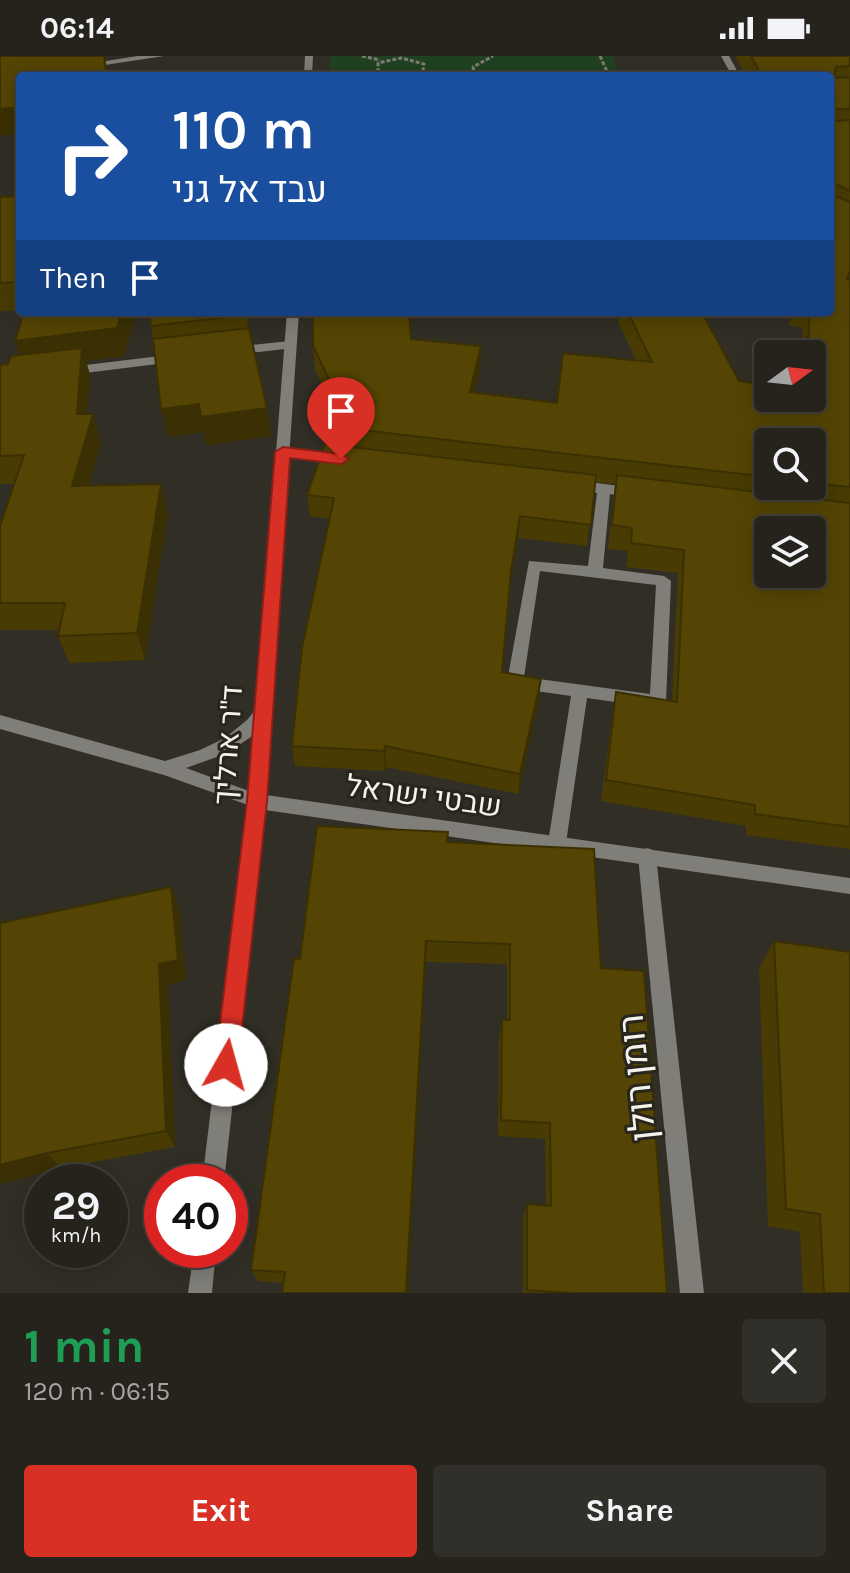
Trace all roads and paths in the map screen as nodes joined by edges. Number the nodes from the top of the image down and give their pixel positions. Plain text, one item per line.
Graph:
1 (160, 56) edge
2 (362, 56) edge
3 (421, 56) edge
4 (493, 56) edge
5 (415, 58) junction
6 (381, 60) junction
7 (71, 67) edge
8 (380, 72) edge
9 (417, 72) edge
10 (474, 72) edge
11 (293, 316) edge
12 (290, 345) junction
13 (214, 354) edge
14 (198, 356) edge
15 (61, 372) edge
16 (283, 452) junction
17 (359, 461) edge
18 (558, 483) edge
19 (604, 489) junction
20 (650, 495) edge
21 (595, 573) junction
22 (580, 691) junction
23 (262, 712) junction
24 (0, 722) edge
25 (165, 768) junction
26 (257, 801) junction
27 (557, 843) junction
28 (647, 856) junction
29 (850, 886) edge
30 (215, 1164) edge
31 (203, 1268) edge
32 (200, 1293) edge
33 (692, 1293) edge

1 - 7 street
2 - 6 path
3 - 5 path
4 - 10 path
5 - 6 path
5 - 9 path
6 - 8 path
11 - 12 street, ד"ר ארליך
12 - 13 street
12 - 16 street, ד"ר ארליך
14 - 15 street
16 - 17 street
16 - 23 street, ד"ר ארליך
18 - 19 street
19 - 20 street
19 - 21 street
21 - 22 street
21 - 22 street
22 - 27 street
23 - 25 street
23 - 26 street, ד"ר ארליך
24 - 25 street, שבטי ישראל
25 - 26 street, שבטי ישראל
26 - 27 street, שבטי ישראל
26 - 30 street, ד"ר ארליך
27 - 28 street, שבטי ישראל
28 - 29 street, שבטי ישראל
28 - 33 street, רומן רולן
31 - 32 street

